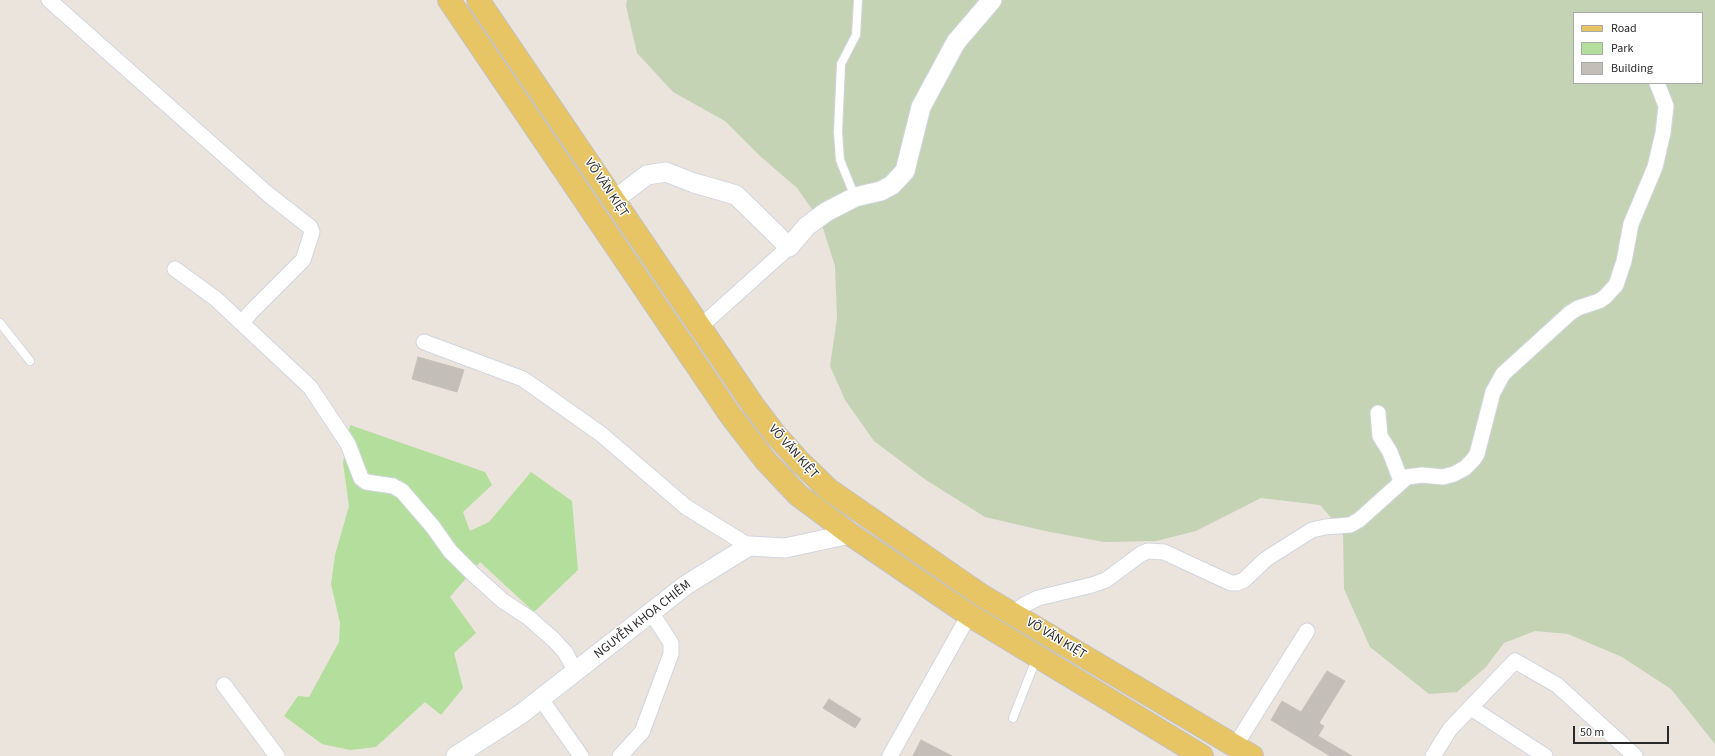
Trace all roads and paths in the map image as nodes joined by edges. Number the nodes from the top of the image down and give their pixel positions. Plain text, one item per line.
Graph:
1 (49, 0) edge
2 (449, 0) edge
3 (478, 0) edge
4 (858, 0) edge
5 (992, 0) edge
6 (1656, 84) edge
7 (855, 197) junction
8 (614, 200) junction
9 (594, 214) junction
10 (789, 247) junction
11 (175, 269) dead end
12 (0, 323) edge
13 (242, 323) junction
14 (701, 326) junction
15 (424, 342) dead end
16 (30, 361) dead end
17 (1378, 413) dead end
18 (1401, 481) junction
19 (864, 514) junction
20 (850, 534) junction
21 (749, 546) junction
22 (651, 612) junction
23 (1012, 613) junction
24 (969, 615) junction
25 (1307, 631) dead end
26 (1038, 656) junction
27 (576, 672) junction
28 (224, 685) dead end
29 (541, 699) junction
30 (1471, 708) junction
31 (1014, 718) dead end
32 (1243, 751) edge
33 (277, 756) edge
34 (456, 756) edge
35 (581, 756) edge
36 (620, 756) edge
37 (890, 756) edge
38 (1202, 756) edge
39 (1433, 756) edge
40 (1545, 756) edge
41 (1635, 756) edge

1 - 13 street
2 - 9 main road, VÕ VĂN KIỆT
3 - 8 main road, VÕ VĂN KIỆT
4 - 7 lane
5 - 7 street
6 - 18 street
7 - 10 street
8 - 9 main road
8 - 10 street
8 - 14 main road, VÕ VĂN KIỆT
9 - 20 main road, VÕ VĂN KIỆT
10 - 14 street
11 - 13 street
12 - 16 lane
13 - 27 street
14 - 19 main road, VÕ VĂN KIỆT
15 - 21 street
17 - 18 street
18 - 23 street
19 - 20 main road
19 - 23 main road, VÕ VĂN KIỆT
20 - 21 street
20 - 24 main road, VÕ VĂN KIỆT
21 - 22 street, NGUYỄN KHOA CHIÊM
22 - 27 street, NGUYỄN KHOA CHIÊM
22 - 36 street
23 - 32 main road, VÕ VĂN KIỆT
24 - 26 main road, VÕ VĂN KIỆT
24 - 37 street
25 - 32 street
26 - 31 lane
26 - 38 main road, VÕ VĂN KIỆT
27 - 29 street, NGUYỄN KHOA CHIÊM
28 - 33 street
29 - 34 street, NGUYỄN KHOA CHIÊM
29 - 35 street
30 - 39 street
30 - 40 street
30 - 41 street

